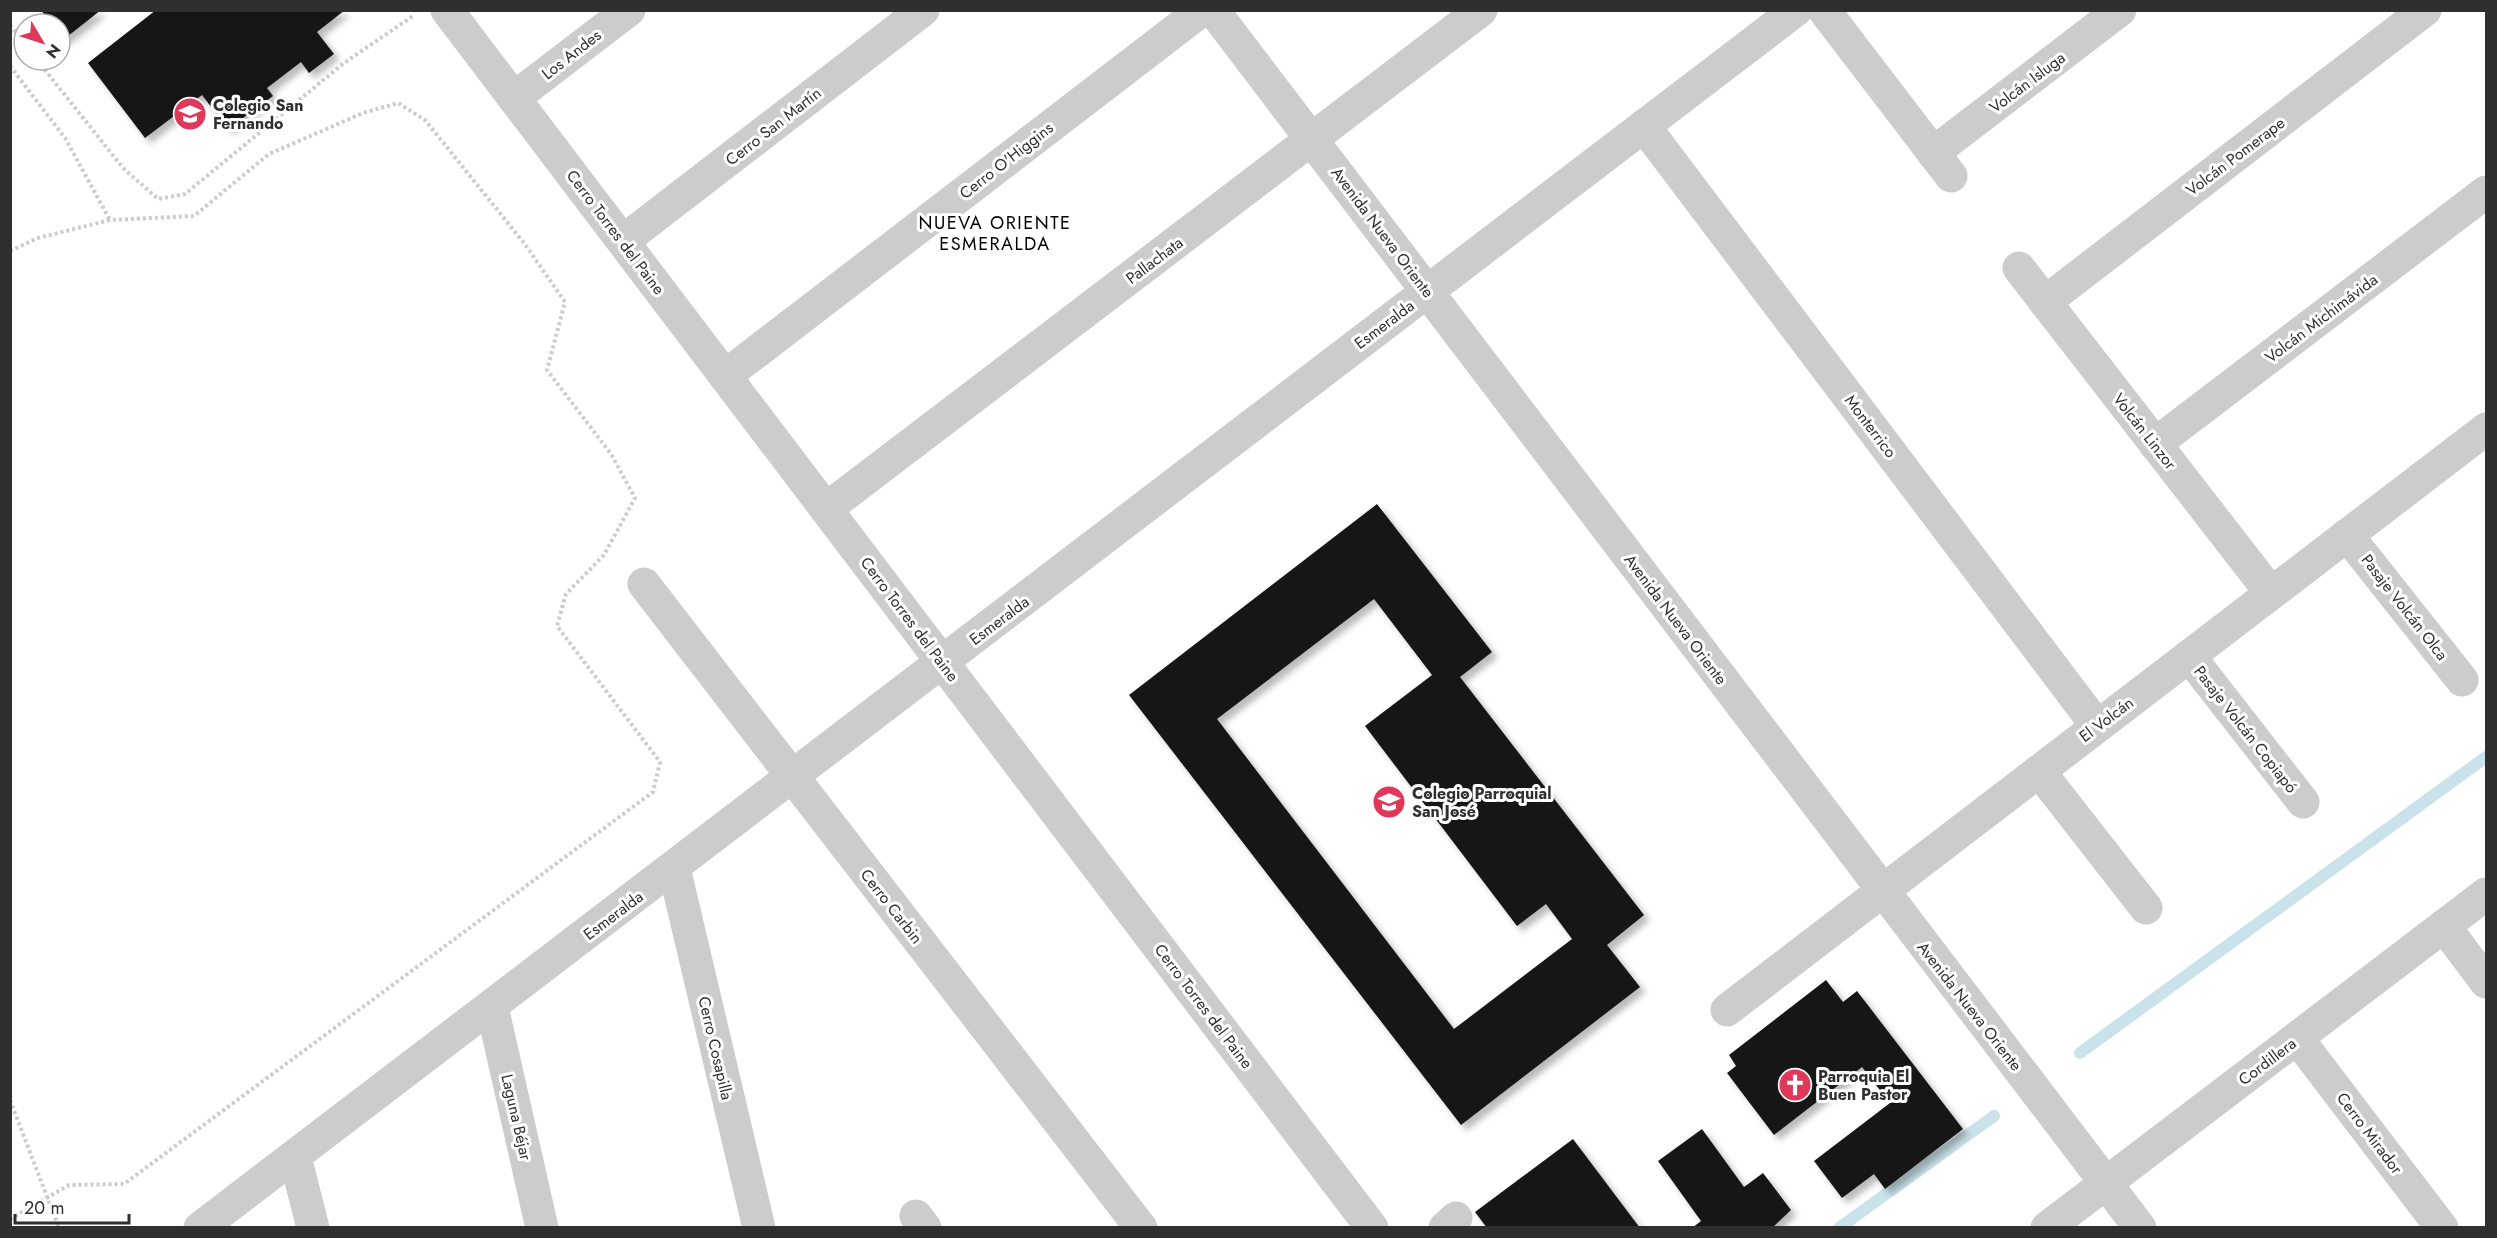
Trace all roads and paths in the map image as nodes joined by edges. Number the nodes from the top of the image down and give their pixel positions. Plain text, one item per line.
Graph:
1 (421, 10) edge
2 (447, 10) edge
3 (628, 10) edge
4 (922, 10) edge
5 (1202, 10) edge
6 (1213, 10) edge
7 (1481, 10) edge
8 (1796, 10) edge
9 (1824, 10) edge
10 (2120, 10) edge
11 (2425, 10) edge
12 (1769, 20) edge
13 (10, 66) edge
14 (47, 72) edge
15 (514, 98) junction
16 (1644, 126) junction
17 (1312, 140) junction
18 (2487, 192) edge
19 (110, 220) junction
20 (623, 241) junction
21 (10, 251) edge
22 (2019, 268) dead end
23 (1427, 291) junction
24 (2045, 302) junction
25 (725, 376) junction
26 (2487, 429) edge
27 (2155, 444) junction
28 (826, 509) junction
29 (2347, 535) junction
30 (644, 584) dead end
31 (2271, 593) junction
32 (2189, 656) junction
33 (943, 662) junction
34 (2462, 680) dead end
35 (2097, 726) junction
36 (2039, 771) junction
37 (793, 777) junction
38 (2303, 802) dead end
39 (674, 868) junction
40 (1882, 891) junction
41 (2487, 894) edge
42 (2146, 908) dead end
43 (2444, 926) junction
44 (2487, 982) edge
45 (492, 1007) junction
46 (1727, 1010) dead end
47 (2297, 1038) junction
48 (10, 1100) edge
49 (295, 1157) junction
50 (2106, 1182) junction
51 (47, 1197) junction
52 (10, 1219) edge
53 (59, 1227) edge
54 (200, 1227) edge
55 (313, 1227) edge
56 (542, 1227) edge
57 (759, 1227) edge
58 (1141, 1227) edge
59 (1372, 1227) edge
60 (2047, 1227) edge
61 (2140, 1227) edge
62 (2442, 1227) edge

1 - 14 path
2 - 15 street, Cerro Torres del Paine
3 - 15 street, Los Andes
4 - 20 street, Cerro San Martín
5 - 25 street, Cerro O'Higgins
6 - 17 street, Avenida Nueva Oriente
7 - 17 street, Pallachata
8 - 12 street, Esmeralda
9 - 10 street, Volcán Isluga
11 - 24 street, Volcán Pomerape
12 - 16 street, Esmeralda
13 - 19 path
15 - 20 street, Cerro Torres del Paine
16 - 23 street, Esmeralda
16 - 35 street, Monterrico
17 - 23 street, Avenida Nueva Oriente
17 - 28 street, Pallachata
18 - 27 street, Volcán Michimávida
19 - 21 path
19 - 51 path
20 - 25 street, Cerro Torres del Paine
22 - 24 street, Volcán Linzor
23 - 33 street, Esmeralda
23 - 40 street, Avenida Nueva Oriente
24 - 27 street, Volcán Linzor
25 - 28 street, Cerro Torres del Paine
26 - 29 street, El Volcán
27 - 31 street, Volcán Linzor
28 - 33 street, Cerro Torres del Paine
29 - 31 street, El Volcán
29 - 34 street, Pasaje Volcán Olca
30 - 37 street, Cerro Carbin
31 - 32 street, El Volcán
32 - 35 street, El Volcán
32 - 38 street, Pasaje Volcán Copiapó
33 - 37 street, Esmeralda
33 - 59 street, Cerro Torres del Paine
35 - 36 street, El Volcán
36 - 40 street, El Volcán
36 - 42 street
37 - 39 street, Esmeralda
37 - 58 street, Cerro Carbin
39 - 45 street, Esmeralda
39 - 57 street, Cerro Cosapilla
40 - 46 street, El Volcán
40 - 50 street, Avenida Nueva Oriente
41 - 43 street, Cordillera
43 - 44 street
43 - 47 street, Cordillera
45 - 49 street, Esmeralda
45 - 56 street, Laguna Béjar
47 - 50 street, Cordillera
47 - 62 street, Cerro Mirador
48 - 51 path
49 - 54 street, Esmeralda
49 - 55 street
50 - 60 street, Cordillera
50 - 61 street, Avenida Nueva Oriente
51 - 52 path
51 - 53 path

